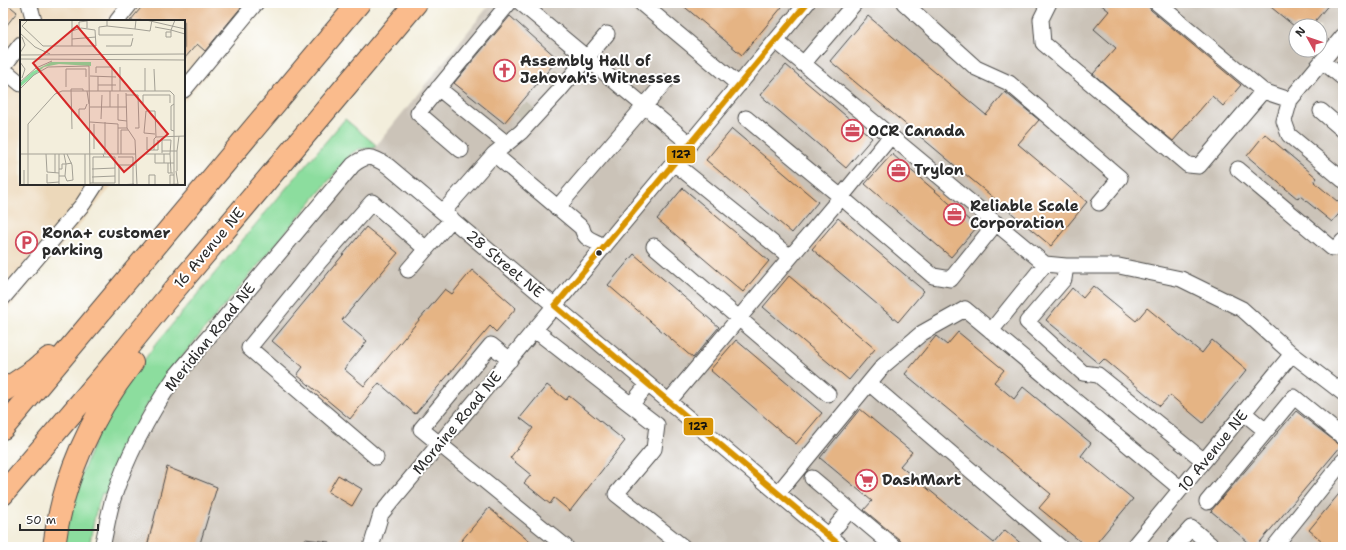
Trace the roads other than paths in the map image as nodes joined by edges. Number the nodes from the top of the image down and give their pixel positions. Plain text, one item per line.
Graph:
1 (29, 3) edge
2 (131, 3) edge
3 (256, 3) edge
4 (359, 3) edge
5 (416, 3) edge
6 (509, 3) edge
7 (521, 3) edge
8 (641, 3) edge
9 (807, 3) edge
10 (855, 3) edge
11 (904, 3) edge
12 (1049, 3) edge
13 (1157, 3) edge
14 (34, 20) edge
15 (117, 20) edge
16 (607, 34) dead end
17 (1343, 36) edge
18 (776, 41) junction
19 (20, 47) edge
20 (1322, 61) junction
21 (582, 63) junction
22 (804, 64) junction
23 (3, 68) edge
24 (560, 74) tunnel mouth
25 (1343, 78) edge
26 (665, 82) dead end
27 (20, 83) edge
28 (739, 85) junction
29 (550, 86) tunnel mouth
30 (438, 88) junction
31 (185, 89) edge
32 (1263, 91) junction
33 (1290, 100) junction
34 (532, 106) tunnel mouth
35 (644, 106) junction
36 (1321, 111) dead end
37 (746, 118) dead end
38 (1343, 130) edge
39 (891, 136) junction
40 (506, 143) junction
41 (690, 144) junction
42 (461, 150) dead end
43 (494, 154) junction
44 (367, 157) joint
45 (674, 163) junction
46 (1238, 169) dead end
47 (1341, 174) edge
48 (93, 186) edge
49 (841, 196) junction
50 (1099, 203) dead end
51 (557, 208) junction
52 (448, 216) junction
53 (996, 223) junction
54 (1343, 241) edge
55 (601, 244) junction
56 (654, 246) dead end
57 (426, 249) junction
58 (790, 257) junction
59 (1045, 264) junction
60 (1066, 266) junction
61 (408, 270) dead end
62 (123, 284) junction
63 (3, 298) edge
64 (165, 301) junction
65 (555, 306) junction
66 (739, 318) junction
67 (535, 330) junction
68 (991, 331) junction
69 (1292, 354) junction
70 (510, 360) junction
71 (869, 383) junction
72 (648, 384) junction
73 (3, 391) edge
74 (1343, 393) edge
75 (828, 394) dead end
76 (669, 401) junction
77 (631, 405) junction
78 (1244, 413) junction
79 (3, 428) edge
80 (1266, 431) junction
81 (1343, 437) edge
82 (440, 444) junction
83 (376, 457) dead end
84 (1343, 461) edge
85 (1204, 462) junction
86 (812, 478) dead end
87 (1181, 490) junction
88 (778, 493) junction
89 (3, 494) edge
90 (1207, 502) dead end
91 (850, 510) junction
92 (829, 536) junction
93 (54, 547) edge
94 (102, 547) edge
95 (371, 547) edge
96 (566, 547) edge
97 (683, 547) edge
98 (842, 547) edge
99 (894, 547) edge
100 (1060, 547) edge
101 (1133, 547) edge
102 (1174, 547) edge
103 (1213, 547) edge
104 (1274, 547) edge

1 - 14 street
2 - 15 street
3 - 31 street
4 - 62 highway
5 - 64 highway, 16 Avenue NE
6 - 30 street
7 - 21 street
8 - 28 street
9 - 18 street, Moraine Road NE
10 - 22 street
11 - 50 street
12 - 32 street
13 - 32 street
16 - 21 street
17 - 20 street
18 - 22 street
18 - 28 street, Moraine Road NE
19 - 23 street
20 - 25 street
20 - 33 street
21 - 24 street
21 - 35 street
21 - 40 street
22 - 39 street
23 - 27 street
26 - 35 street
28 - 41 street, Moraine Road NE
29 - 34 street
30 - 40 street
30 - 42 street
32 - 33 street
33 - 47 street
35 - 41 street
35 - 51 street
36 - 38 street
37 - 49 street
39 - 49 street
39 - 53 street
40 - 43 street
41 - 45 street, Moraine Road NE
43 - 51 street
43 - 52 street
44 - 52 street, 28 Street NE
44 - 94 street, Meridian Road NE
45 - 55 street, Moraine Road NE
45 - 58 street
46 - 54 street
48 - 63 street
49 - 53 street
49 - 58 street
51 - 55 street
52 - 57 street
52 - 65 street, 28 Street NE
53 - 59 street
55 - 65 street, Moraine Road NE
56 - 66 street
57 - 61 street
57 - 83 street
58 - 66 street
59 - 60 street
59 - 68 street
60 - 69 street
60 - 85 street
62 - 73 highway
62 - 79 highway
64 - 89 highway, 16 Avenue NE
64 - 93 highway
65 - 67 street, Moraine Road NE
65 - 72 street, 28 Street NE
66 - 75 street
66 - 76 street
67 - 70 street, Moraine Road NE
67 - 77 street
68 - 71 street
68 - 87 street
69 - 74 street
69 - 78 street, 10 Avenue NE
70 - 82 street, Moraine Road NE
70 - 82 street
71 - 88 street
71 - 100 street
72 - 76 street, 28 Street NE
72 - 77 street
76 - 88 street, 28 Street NE
77 - 97 street
78 - 80 street
78 - 85 street, 10 Avenue NE
80 - 81 street
80 - 90 street
82 - 95 street, Moraine Road NE
82 - 96 street
84 - 104 street
85 - 87 street, 10 Avenue NE
86 - 91 street
87 - 101 street, 10 Avenue NE
88 - 92 street, 28 Street NE
91 - 92 street
91 - 99 street
92 - 98 street, 28 Street NE
102 - 103 street

